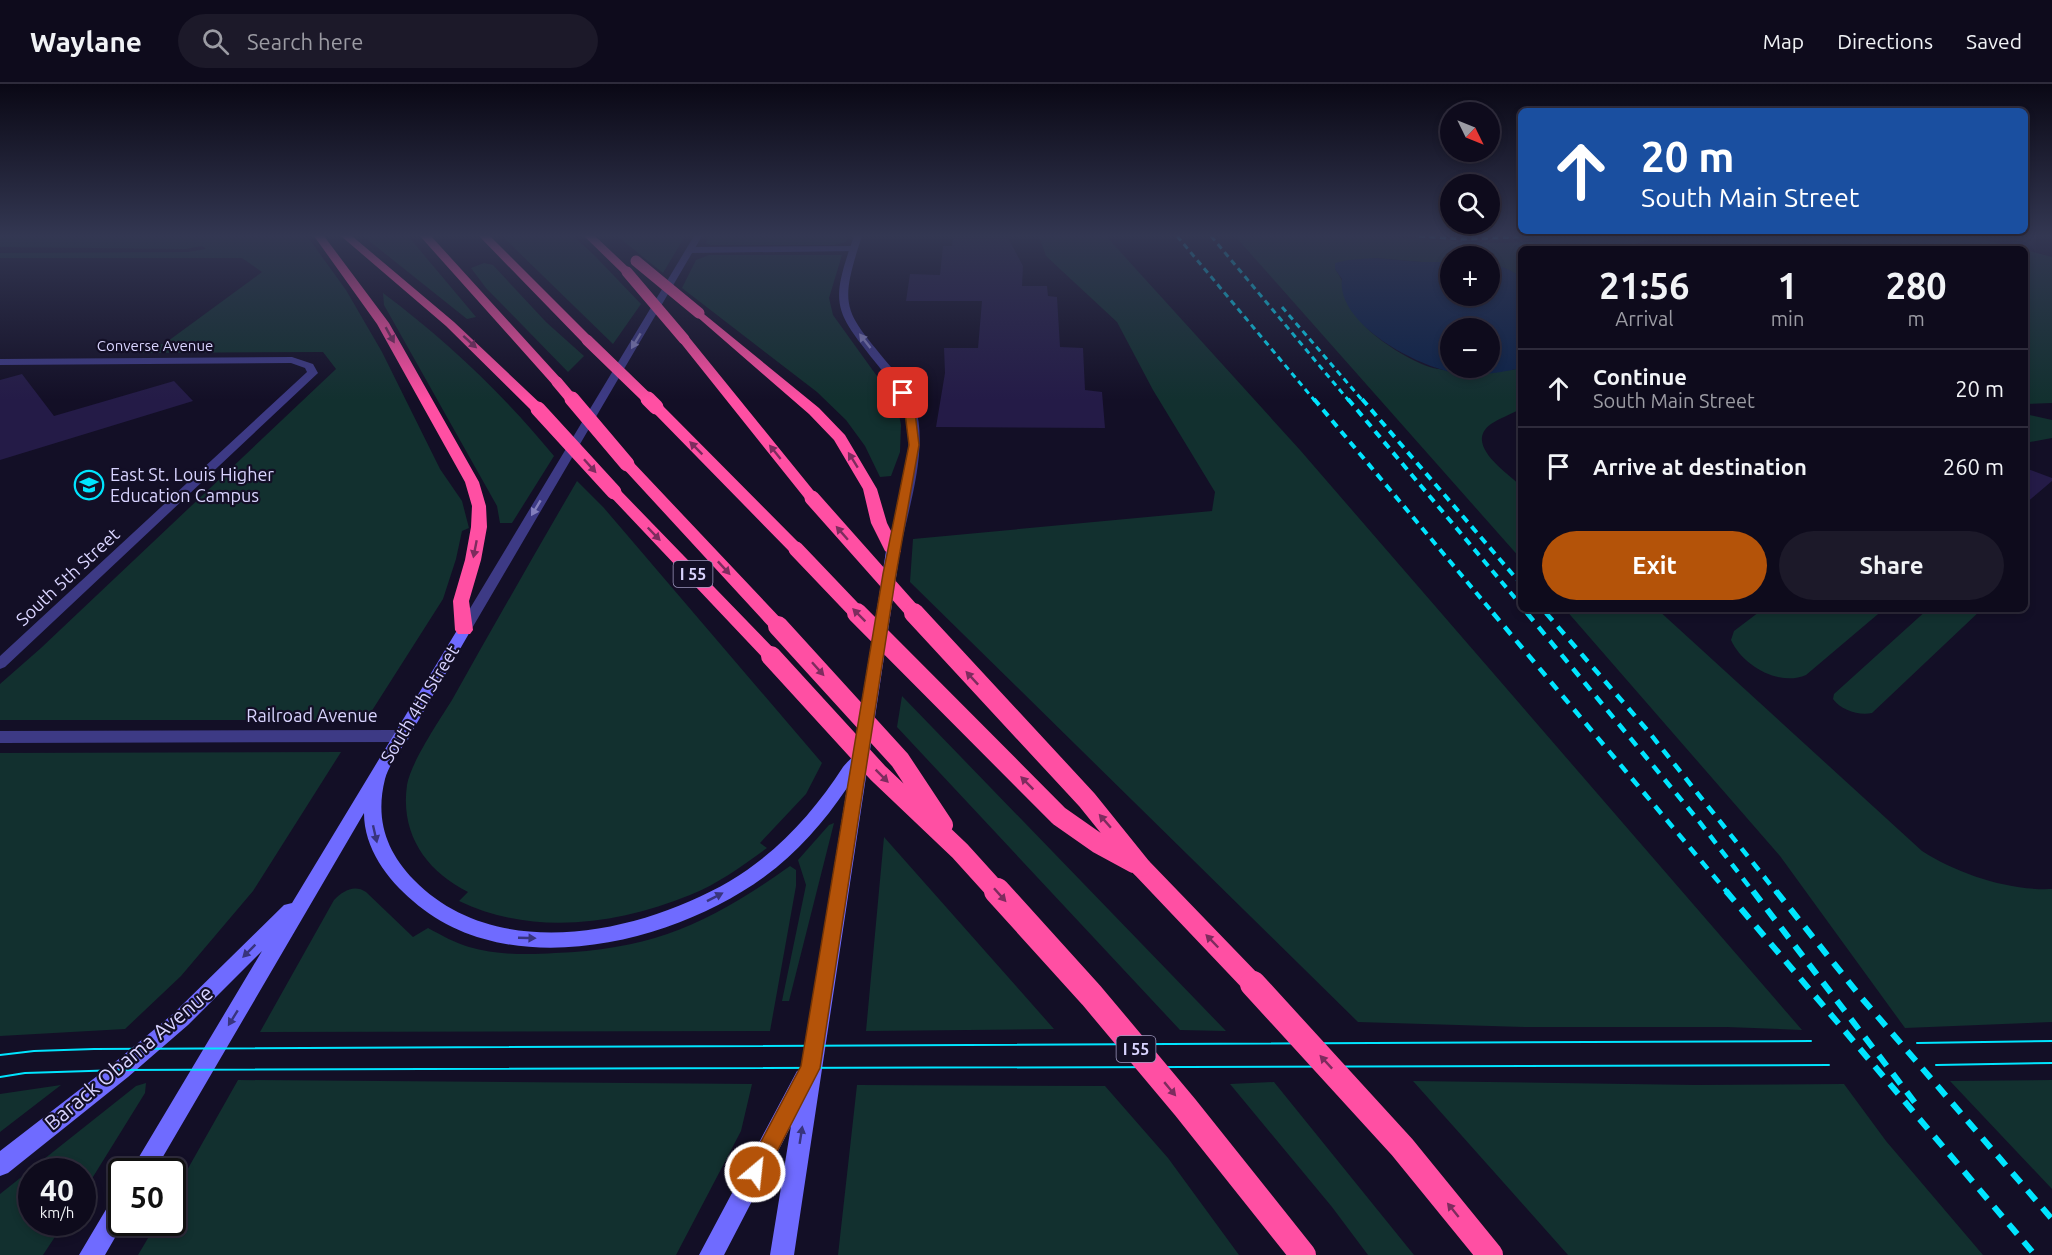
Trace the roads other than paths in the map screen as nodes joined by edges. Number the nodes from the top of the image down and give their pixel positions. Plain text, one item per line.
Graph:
1 (360, 291) edge
2 (410, 291) edge
3 (474, 291) edge
4 (538, 291) edge
5 (643, 291) edge
6 (666, 291) edge
7 (672, 291) edge
8 (843, 291) edge
9 (0, 362) edge
10 (309, 366) joint
11 (893, 551) junction
12 (464, 630) junction
13 (0, 664) edge
14 (0, 736) edge
15 (402, 736) junction
16 (861, 754) junction
17 (377, 777) junction
18 (960, 851) junction
19 (1141, 867) junction
20 (306, 895) junction
21 (811, 1068) junction
22 (149, 1158) edge
23 (0, 1165) edge
24 (108, 1227) edge
25 (91, 1255) edge
26 (711, 1255) edge
27 (782, 1255) edge
28 (1303, 1255) edge
29 (1490, 1255) edge

1 -> 12 highway
2 -> 18 highway, I 55, bridge
3 -> 18 highway, I 55, bridge
19 -> 4 highway, bridge
19 -> 5 highway, bridge
6 -> 12 street, South 4th Street
11 -> 7 highway, bridge
11 -> 8 street
9 - 10 street, Converse Avenue
10 - 13 street, South 5th Street
11 - 16 main road
12 - 15 main road, South 4th Street
14 - 15 street, Railroad Avenue
15 - 17 main road, South 4th Street
17 -> 16 main road
16 - 21 main road
17 - 20 main road, South 4th Street
18 -> 28 highway, I 55, bridge
29 -> 19 highway, bridge
20 -> 22 main road, South 4th Street
20 -> 23 main road, Barack Obama Avenue
21 - 26 main road
27 -> 21 main road
24 - 25 main road

